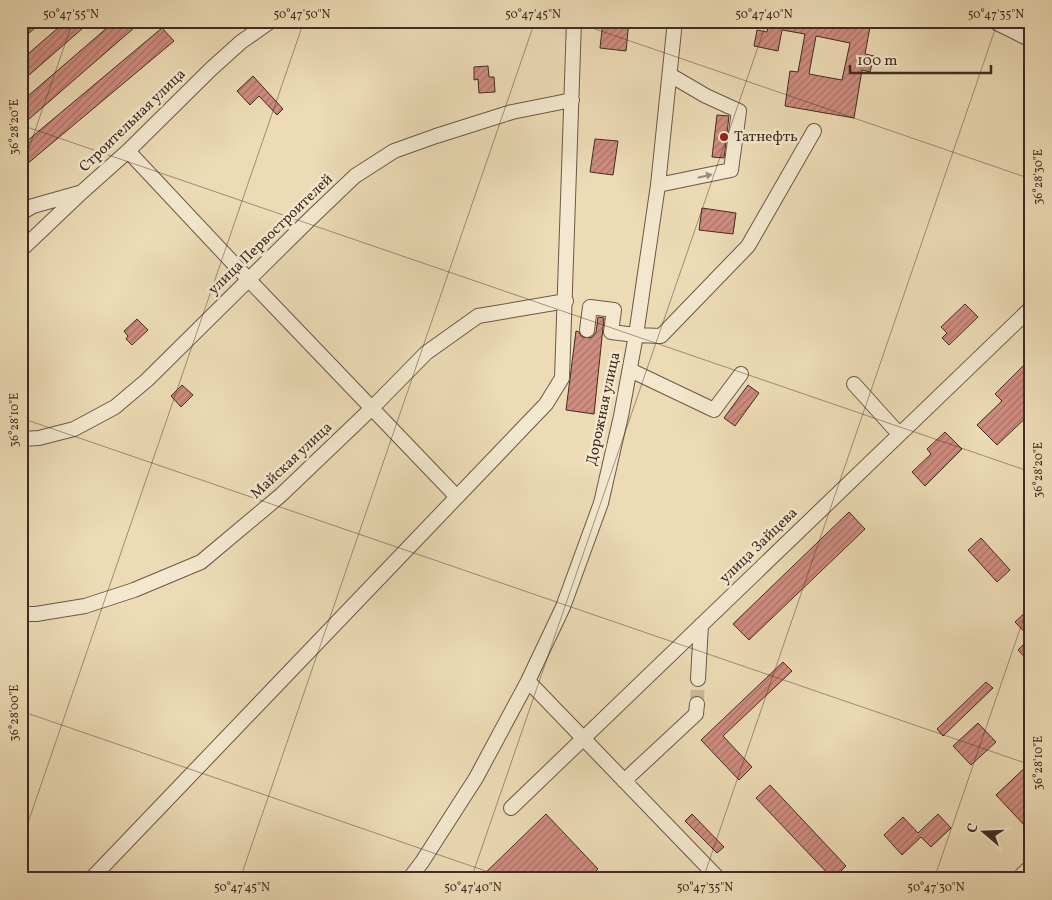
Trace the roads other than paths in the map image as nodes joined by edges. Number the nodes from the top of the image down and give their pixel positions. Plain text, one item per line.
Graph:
1 (271, 21) edge
2 (574, 21) edge
3 (675, 21) edge
4 (993, 21) edge
5 (1031, 40) edge
6 (670, 75) junction
7 (572, 100) junction
8 (814, 131) dead end
9 (128, 150) junction
10 (658, 185) junction
11 (82, 192) junction
12 (21, 213) edge
13 (21, 250) edge
14 (249, 280) junction
15 (566, 302) junction
16 (1031, 308) edge
17 (587, 330) dead end
18 (636, 335) junction
19 (630, 370) junction
20 (740, 374) dead end
21 (854, 384) dead end
22 (371, 409) junction
23 (899, 434) junction
24 (21, 439) edge
25 (456, 496) junction
26 (21, 614) edge
27 (701, 625) junction
28 (698, 679) tunnel mouth
29 (528, 681) junction
30 (697, 704) tunnel mouth
31 (583, 738) junction
32 (624, 781) junction
33 (511, 808) dead end
34 (1031, 866) edge
35 (91, 879) edge
36 (409, 879) edge
37 (719, 879) edge
38 (1018, 879) edge

1 - 9 street, Строительная улица
2 - 7 street
3 - 6 street, Дорожная улица
4 - 5 street
6 - 10 street, Дорожная улица
10 -> 6 street
7 - 14 street, улица Первостроителей
7 - 15 street
8 - 18 street
9 - 11 street, Строительная улица
9 - 14 street
10 - 18 street, Дорожная улица
11 - 12 street
11 - 13 street, Строительная улица
14 - 22 street
14 - 24 street, улица Первостроителей
15 - 22 street, Майская улица
15 - 25 street
16 - 23 street, улица Зайцева
17 - 18 street
18 - 19 street, Дорожная улица
19 - 20 street
19 - 29 street, Дорожная улица
21 - 23 street
22 - 25 street
22 - 26 street, Майская улица
23 - 27 street, улица Зайцева
25 - 35 street
27 - 28 street
27 - 31 street, улица Зайцева
29 - 31 street
29 - 36 street, Дорожная улица
30 - 32 street
31 - 32 street
31 - 33 street, улица Зайцева
32 - 37 street
34 - 38 street

